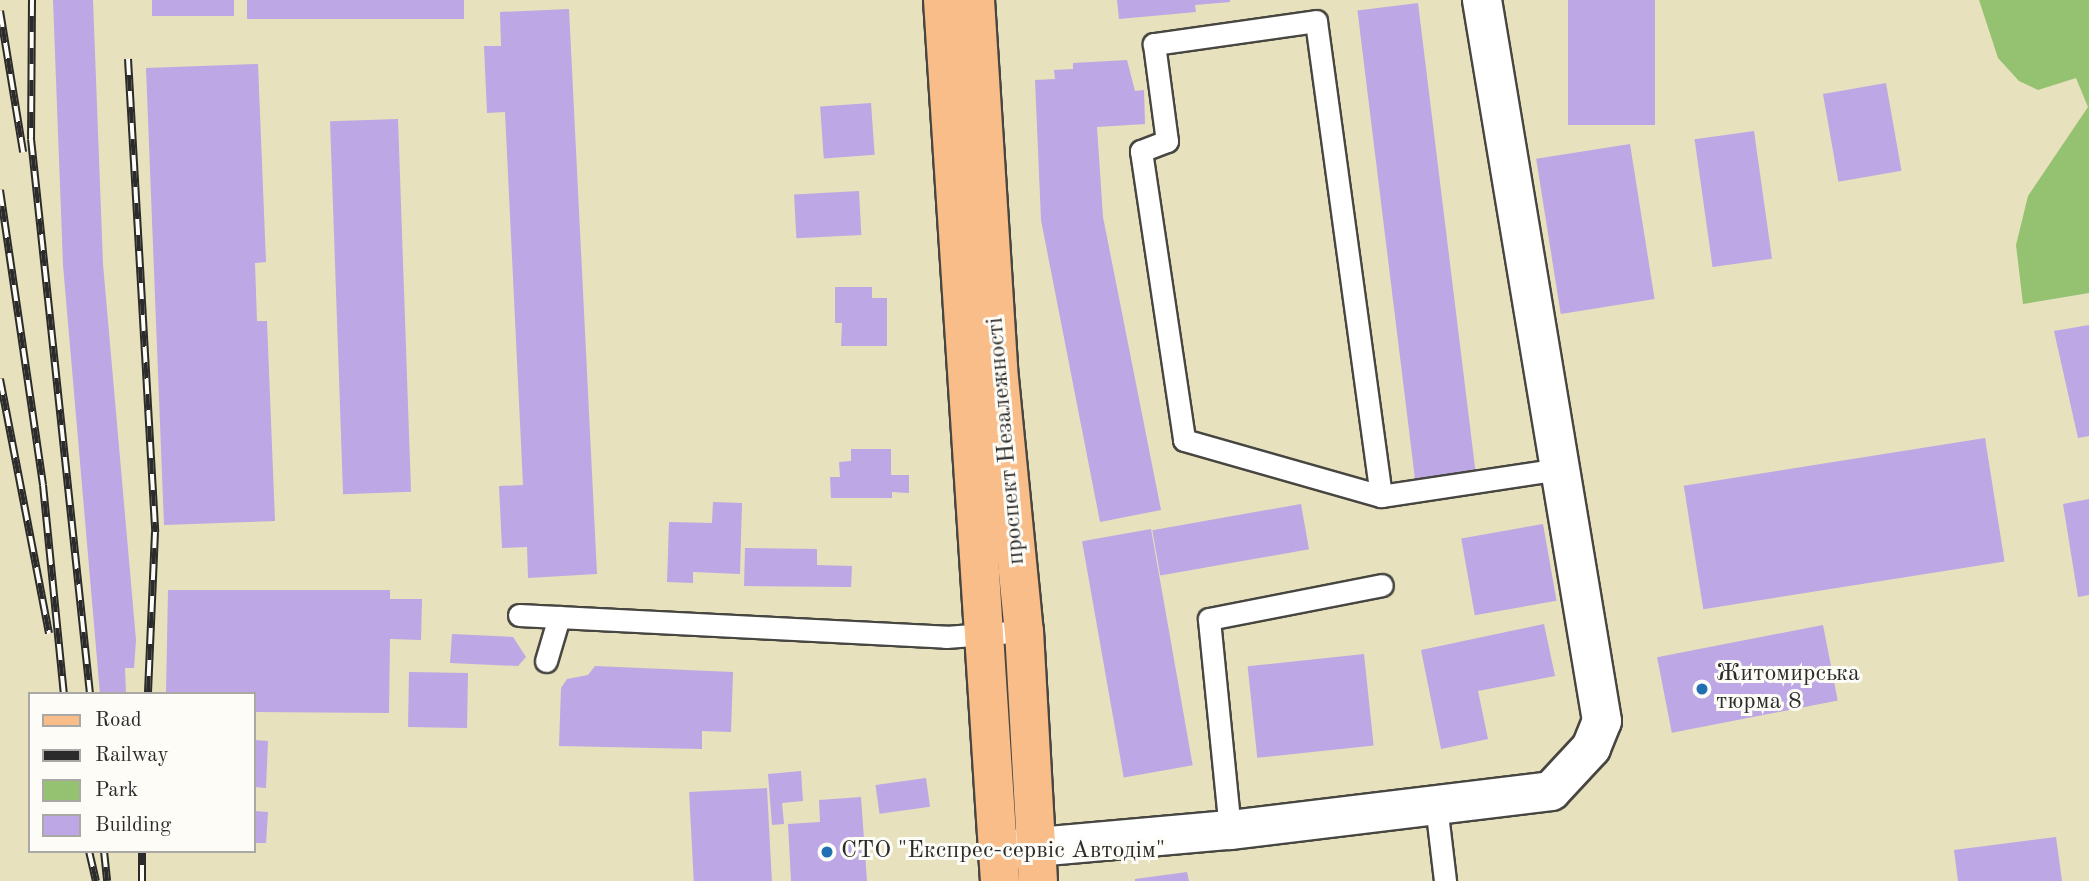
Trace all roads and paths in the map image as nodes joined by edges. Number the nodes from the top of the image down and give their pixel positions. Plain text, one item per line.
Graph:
1 (943, 0) edge
2 (975, 0) edge
3 (1482, 0) edge
4 (1559, 469) junction
5 (1381, 496) junction
6 (1382, 585) dead end
7 (519, 615) dead end
8 (559, 617) junction
9 (1024, 631) junction
10 (985, 634) junction
11 (546, 661) dead end
12 (1436, 806) junction
13 (1230, 830) junction
14 (1038, 865) edge
15 (999, 866) edge
16 (1445, 881) edge

1 - 10 main road, проспект Незалежності
2 - 9 main road, проспект Незалежності
3 - 4 street
4 - 5 lane
4 - 12 street
5 - 5 lane
6 - 13 lane
7 - 8 lane
8 - 10 lane
8 - 11 lane
9 - 10 lane
9 - 14 main road, проспект Незалежності
10 - 15 main road, проспект Незалежності
12 - 13 street
12 - 16 lane
13 - 14 street
14 - 15 street

